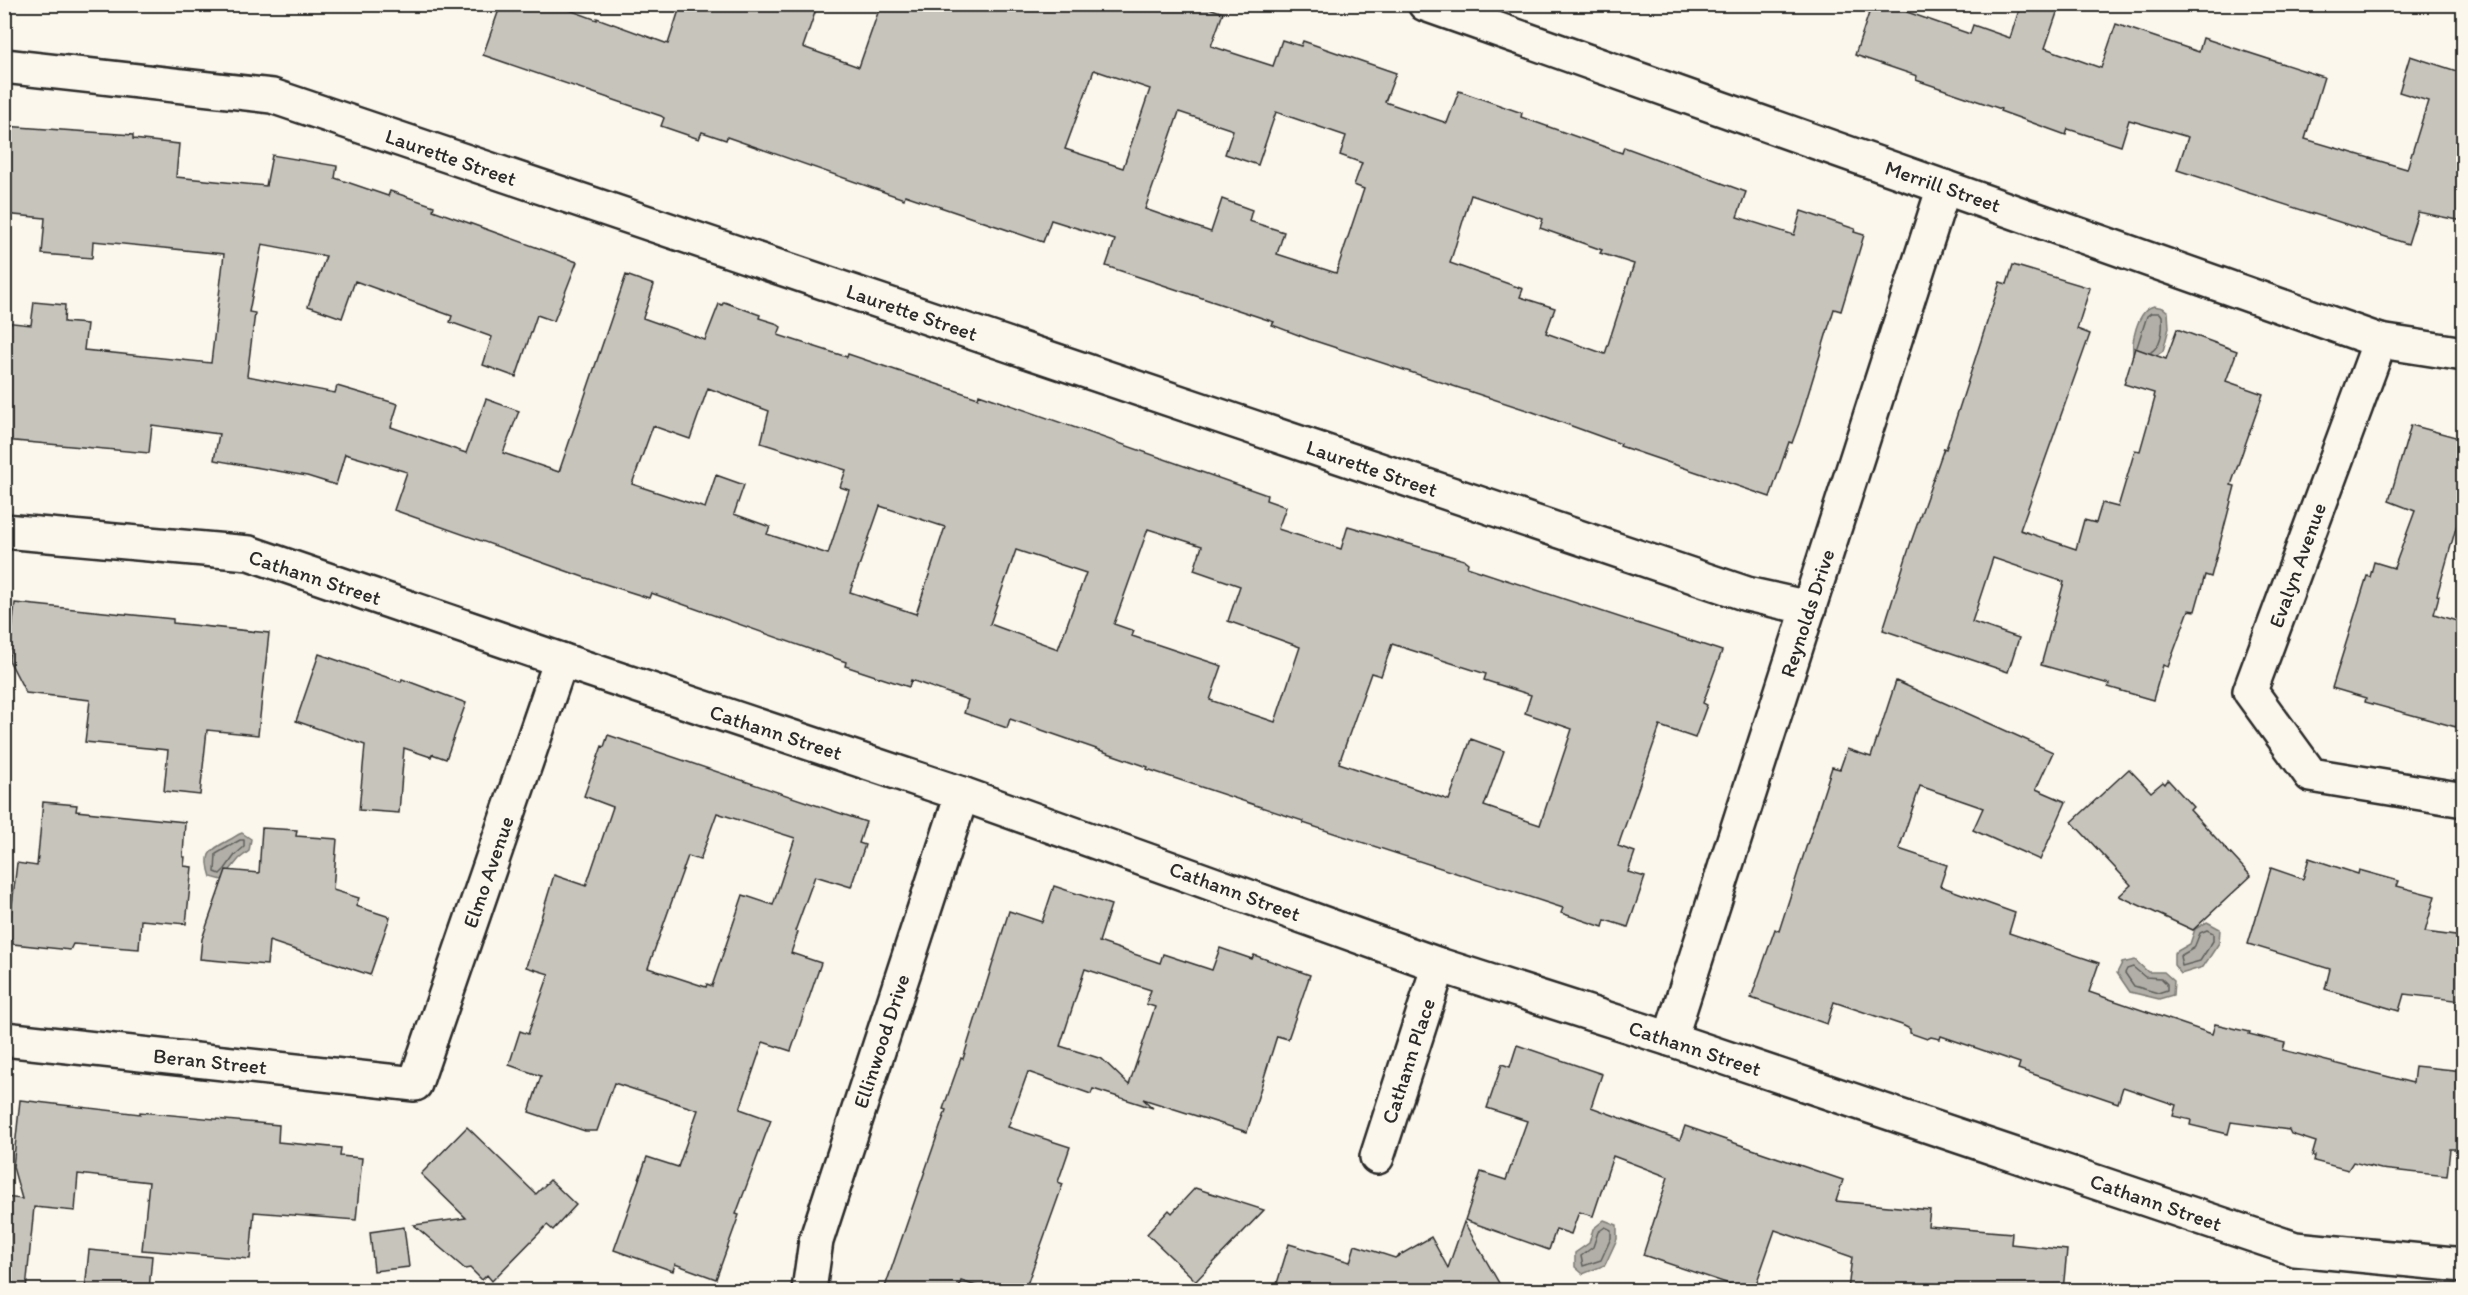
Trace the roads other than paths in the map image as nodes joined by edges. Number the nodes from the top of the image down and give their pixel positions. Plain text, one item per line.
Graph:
1 (1425, 4) edge
2 (4, 66) edge
3 (1944, 187) junction
4 (2380, 340) junction
5 (2463, 354) edge
6 (4, 531) edge
7 (1809, 608) junction
8 (561, 660) junction
9 (962, 794) junction
10 (2463, 800) edge
11 (1439, 965) junction
12 (4, 1039) edge
13 (1670, 1039) junction
14 (415, 1084) joint
15 (1377, 1157) dead end
16 (2463, 1265) edge
17 (808, 1290) edge

1 - 3 street, Merrill Street
2 - 7 street, Laurette Street
3 - 4 street, Merrill Street
3 - 7 street, Reynolds Drive
4 - 5 street, Merrill Street
4 - 10 street, Evalyn Avenue
6 - 8 street, Cathann Street
7 - 13 street, Reynolds Drive
8 - 9 street, Cathann Street
8 - 14 street, Elmo Avenue
9 - 11 street, Cathann Street
9 - 17 street, Ellinwood Drive
11 - 13 street, Cathann Street
11 - 15 street, Cathann Place
12 - 14 street, Beran Street
13 - 16 street, Cathann Street

